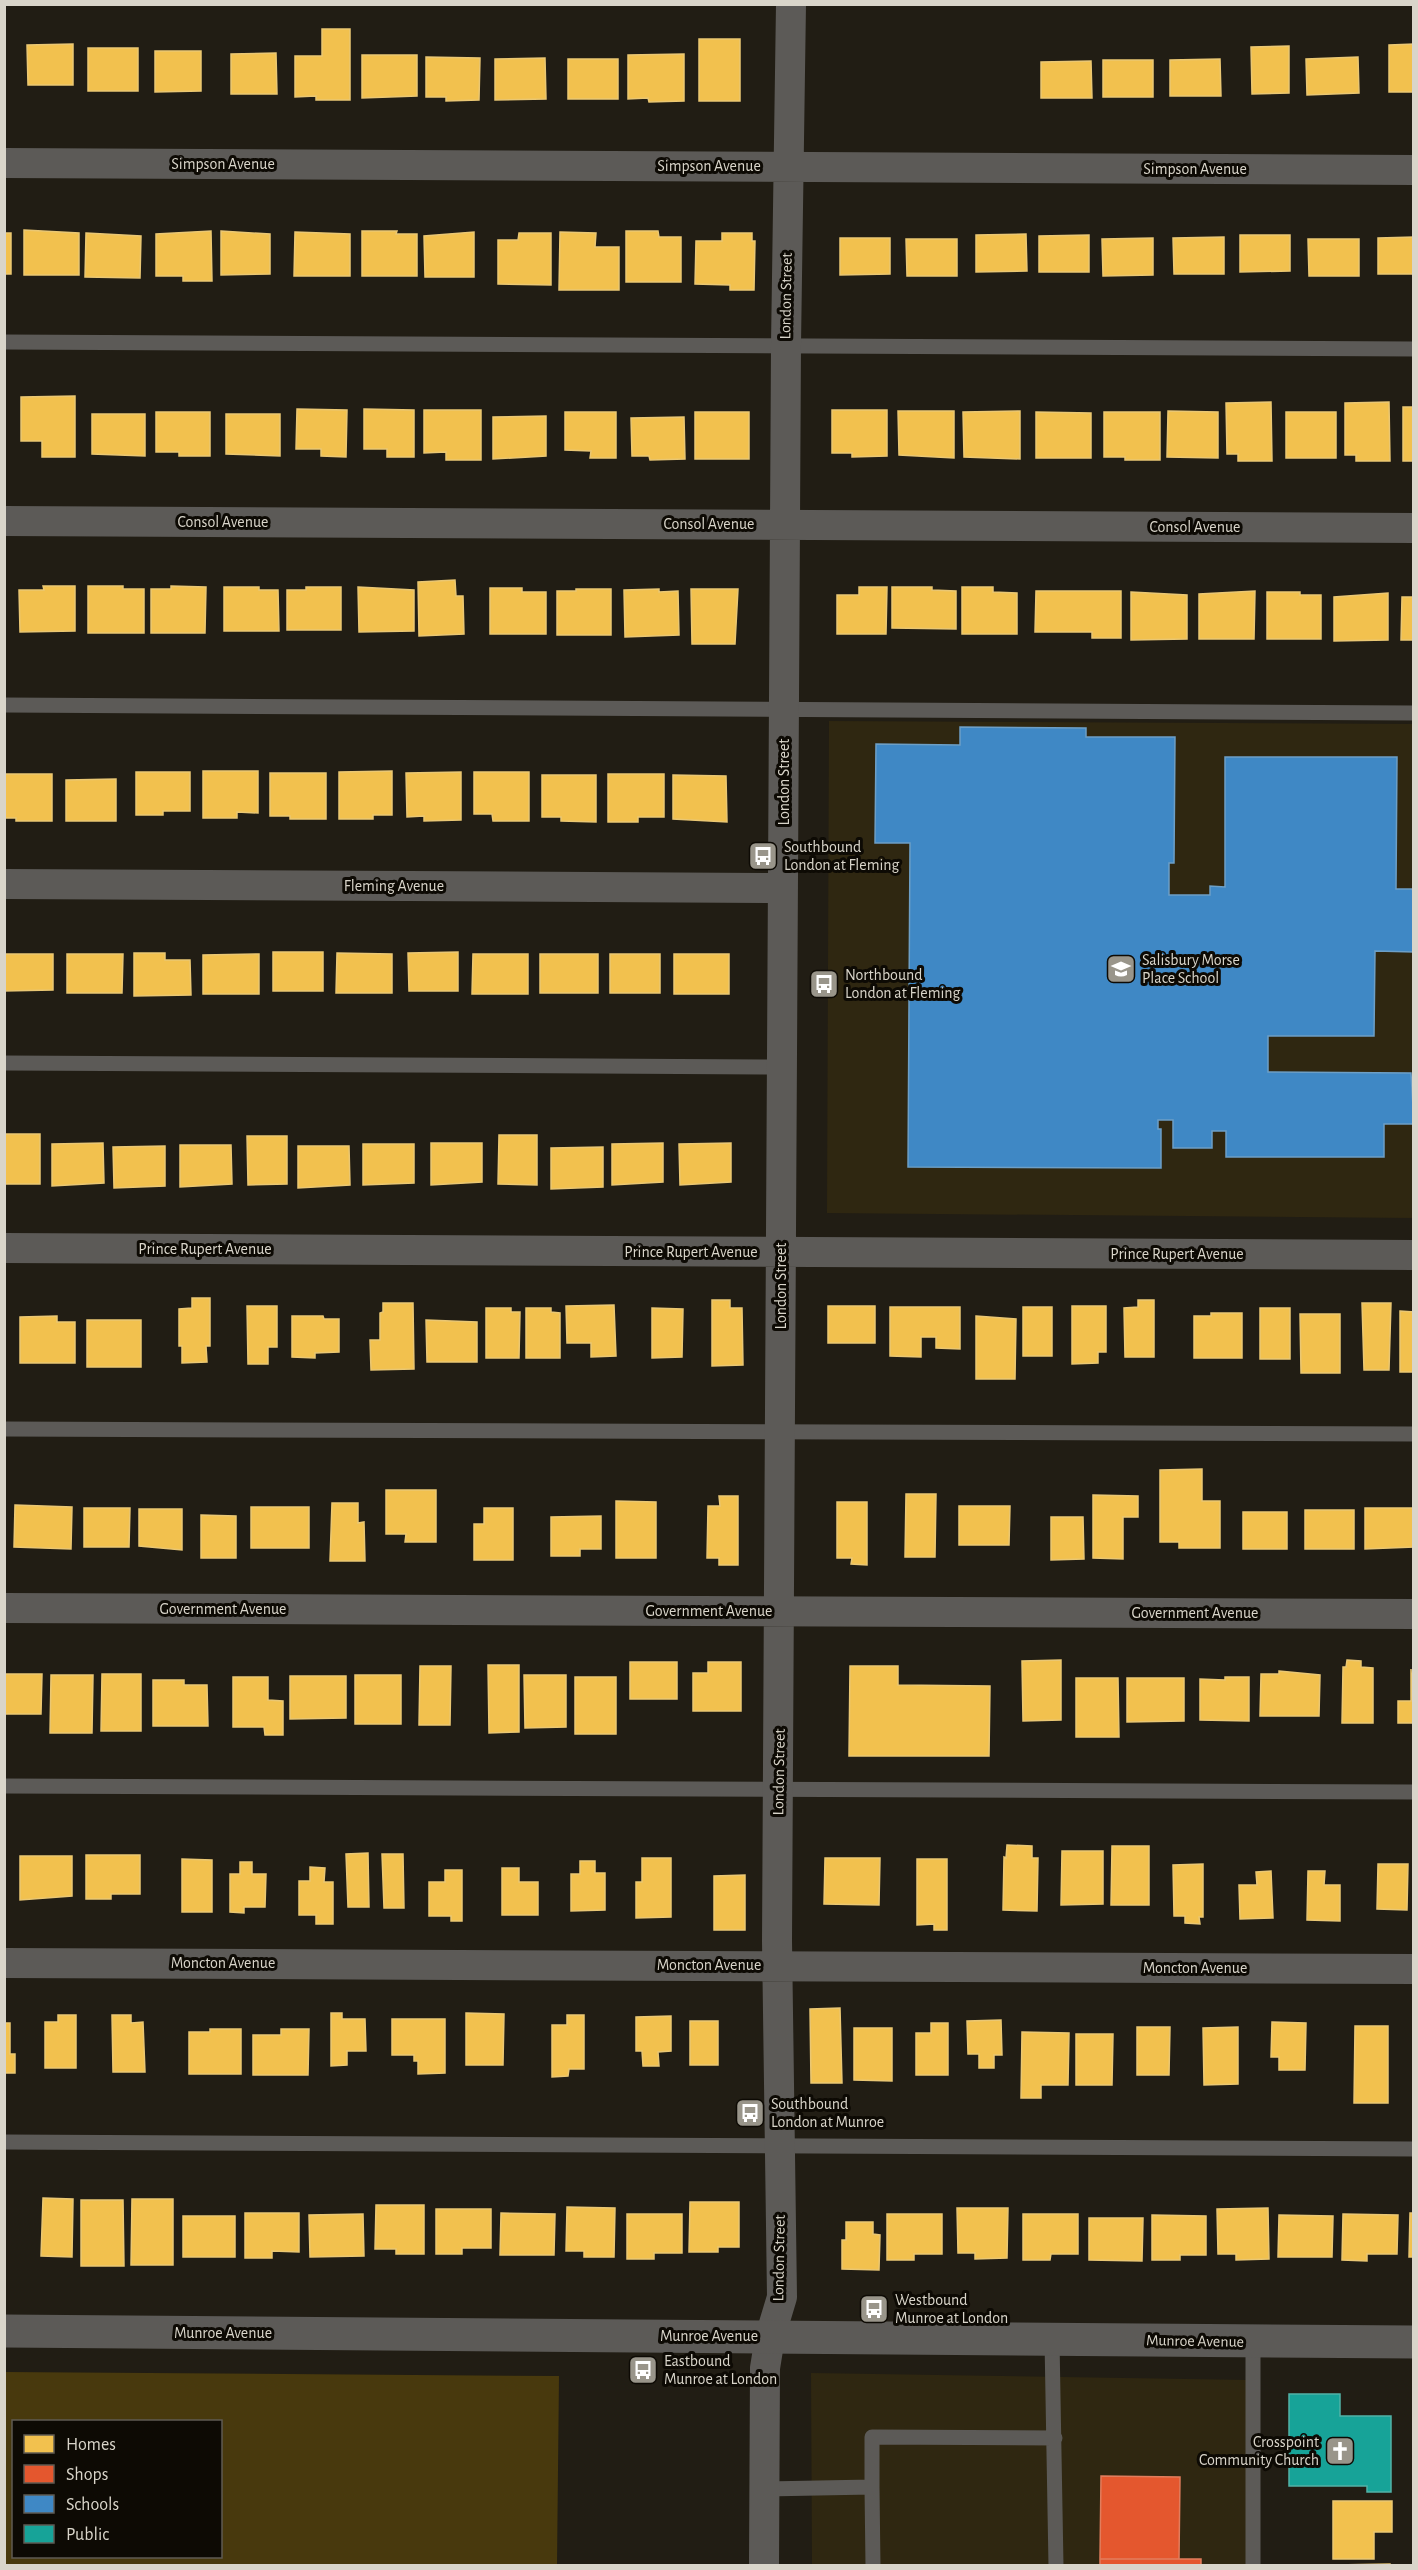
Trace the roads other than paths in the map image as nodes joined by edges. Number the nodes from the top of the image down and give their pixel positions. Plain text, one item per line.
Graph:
1 (791, 4) edge
2 (4, 163) edge
3 (788, 167) junction
4 (1413, 170) edge
5 (4, 342) edge
6 (786, 345) junction
7 (1413, 349) edge
8 (4, 521) edge
9 (785, 525) junction
10 (1413, 528) edge
11 (4, 705) edge
12 (784, 709) junction
13 (1413, 712) edge
14 (4, 884) edge
15 (783, 888) junction
16 (4, 1063) edge
17 (782, 1067) junction
18 (4, 1248) edge
19 (781, 1252) junction
20 (1413, 1255) edge
21 (4, 1429) edge
22 (780, 1432) junction
23 (1413, 1434) edge
24 (4, 1608) edge
25 (781, 1611) junction
26 (1413, 1614) edge
27 (4, 1786) edge
28 (779, 1790) junction
29 (1413, 1792) edge
30 (4, 1963) edge
31 (777, 1966) junction
32 (1413, 1969) edge
33 (4, 2142) edge
34 (778, 2146) junction
35 (1413, 2149) edge
36 (4, 2331) edge
37 (770, 2337) junction
38 (1052, 2340) junction
39 (1253, 2342) junction
40 (1413, 2342) edge
41 (1055, 2438) junction
42 (872, 2487) junction
43 (765, 2489) junction
44 (764, 2565) edge
45 (873, 2565) edge
46 (1056, 2565) edge
47 (1253, 2565) edge

1 - 3 street, London Street
2 - 3 street, Simpson Avenue
3 - 4 street, Simpson Avenue
3 - 6 street, London Street
5 - 6 lane
6 - 7 lane
6 - 9 street, London Street
8 - 9 street, Consol Avenue
9 - 10 street, Consol Avenue
9 - 12 street, London Street
11 - 12 lane
12 - 13 lane
12 - 15 street, London Street
14 - 15 street, Fleming Avenue
15 - 17 street, London Street
16 - 17 lane
17 - 19 street, London Street
18 - 19 street, Prince Rupert Avenue
19 - 20 street, Prince Rupert Avenue
19 - 22 street, London Street
21 - 22 lane
22 - 23 lane
22 - 25 street, London Street
24 - 25 street, Government Avenue
25 - 26 street, Government Avenue
25 - 28 street, London Street
27 - 28 lane
28 - 29 lane
28 - 31 street, London Street
30 - 31 street, Moncton Avenue
31 - 32 street, Moncton Avenue
31 - 34 street, London Street
33 - 34 lane
34 - 35 lane
34 - 37 street, London Street
36 - 37 street, Munroe Avenue
37 - 38 street, Munroe Avenue
37 - 43 street, London Street
38 - 39 street, Munroe Avenue
38 - 41 lane
39 - 40 street, Munroe Avenue
39 - 47 lane
41 - 42 lane
41 - 46 lane
42 - 43 lane
42 - 45 lane
43 - 44 street, London Street

